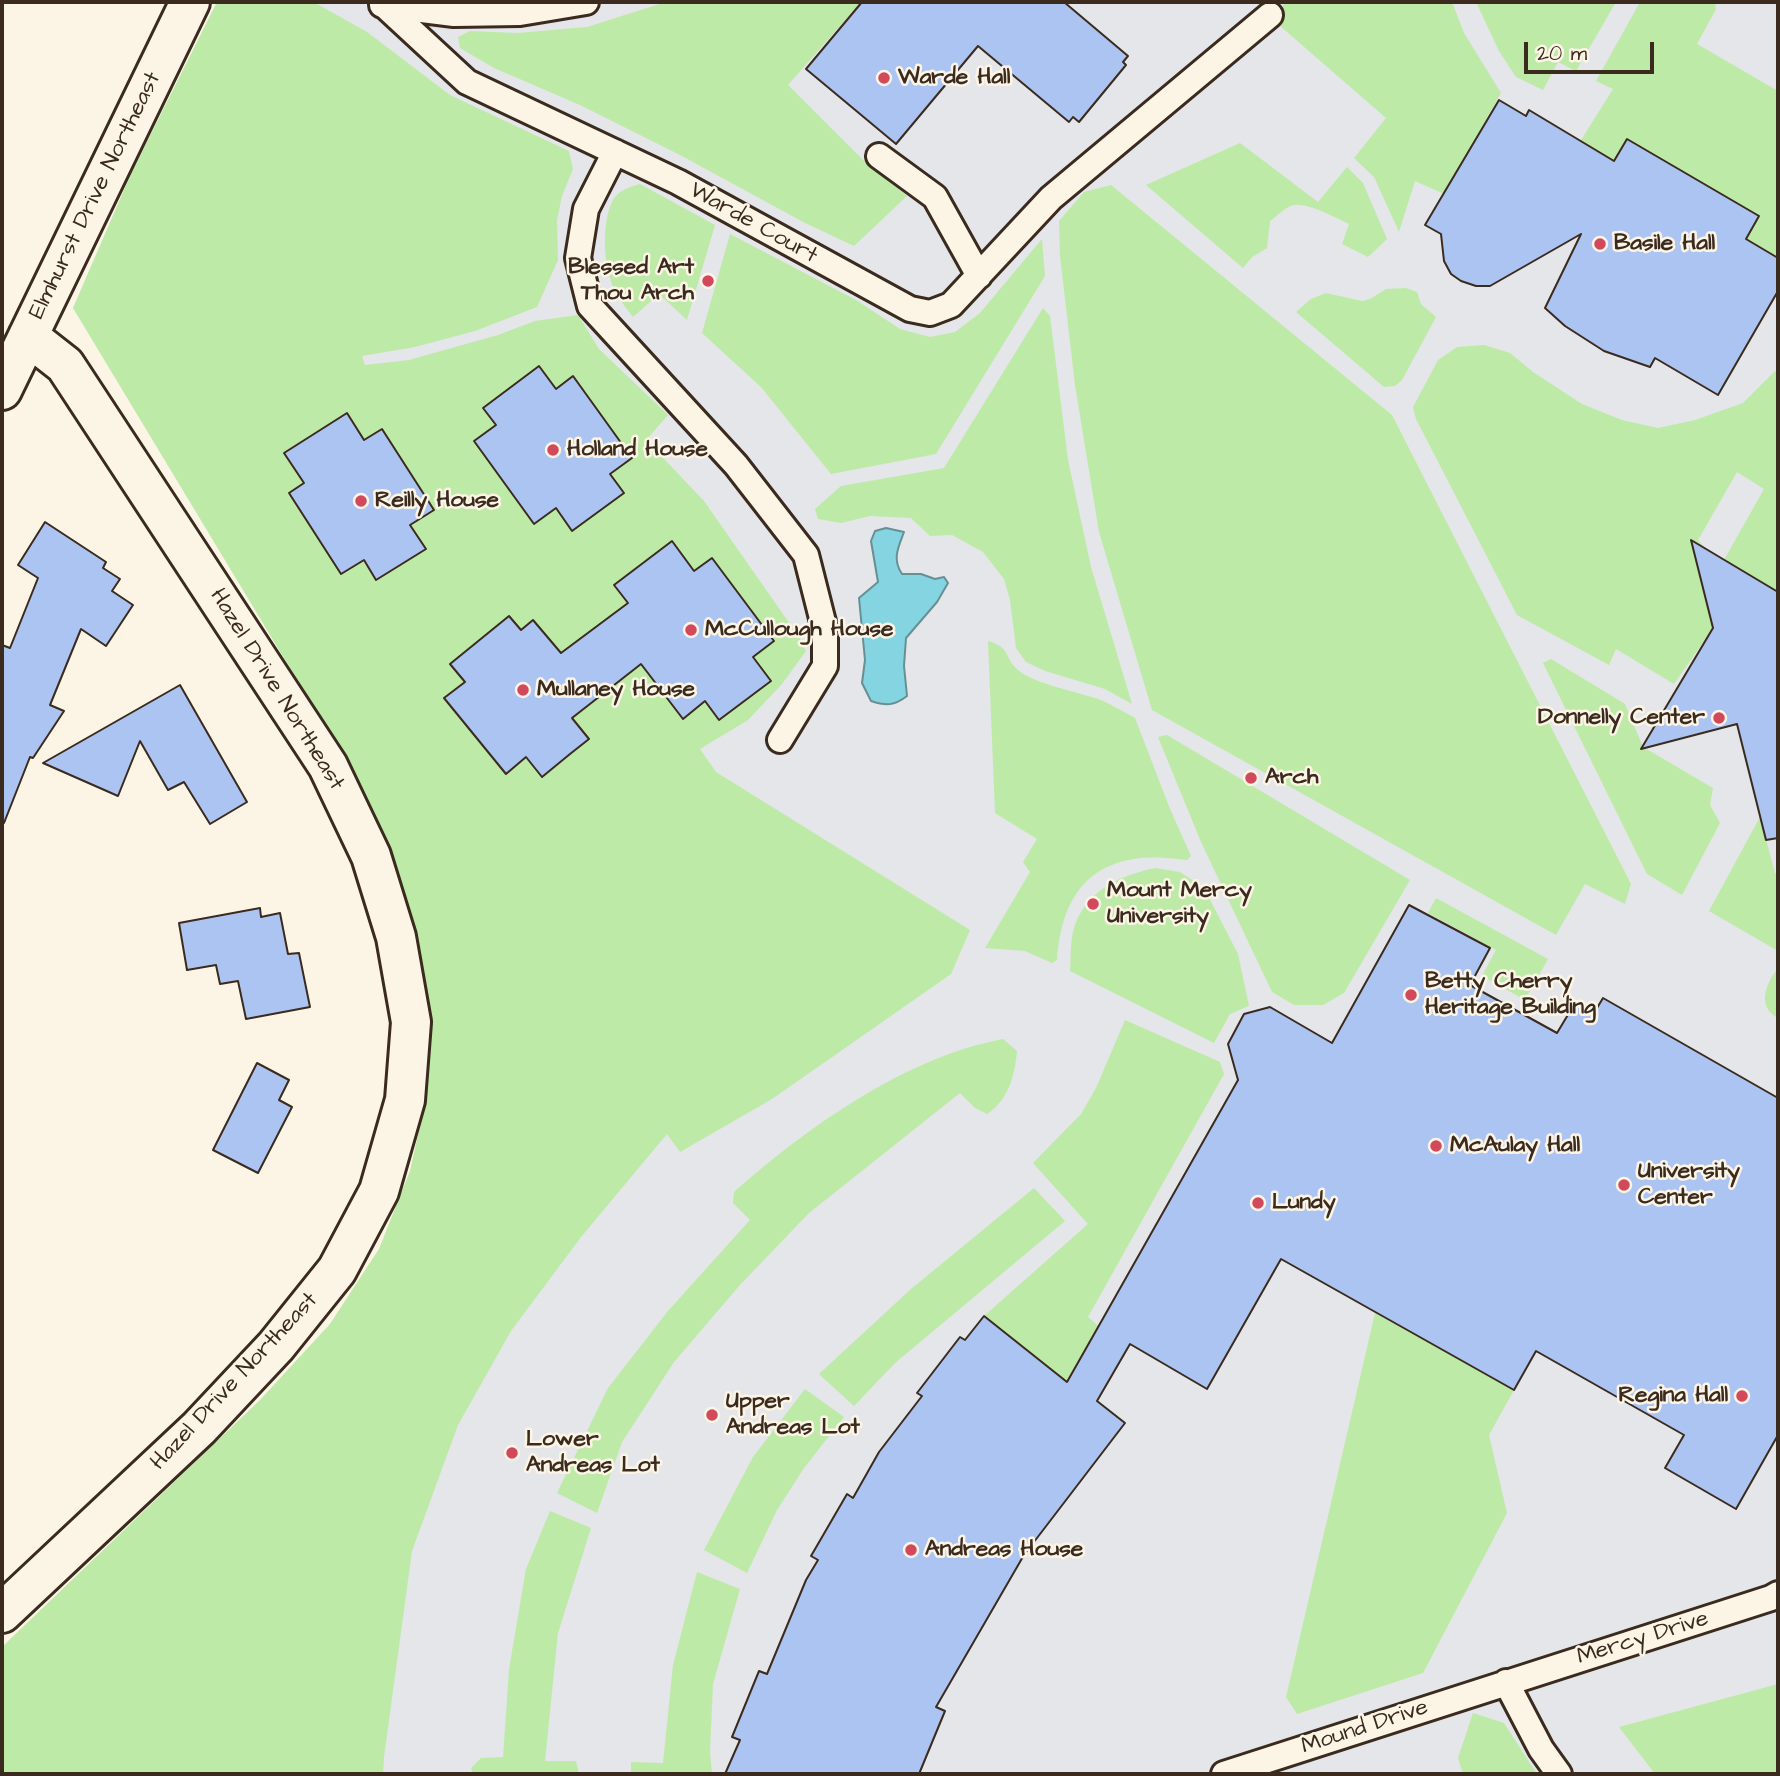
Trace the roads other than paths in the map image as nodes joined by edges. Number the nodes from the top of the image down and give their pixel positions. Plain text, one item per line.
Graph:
1 (190, 2) edge
2 (586, 2) edge
3 (380, 4) edge
4 (1270, 15) dead end
5 (615, 152) junction
6 (879, 156) dead end
7 (979, 276) junction
8 (28, 336) junction
9 (2, 390) edge
10 (780, 740) dead end
11 (1778, 1594) edge
12 (2, 1613) edge
13 (1506, 1682) junction
14 (1235, 1773) edge
15 (1559, 1774) edge

1 - 8 street, Elmhurst Drive Northeast
2 - 3 lane
3 - 5 lane, Warde Court
4 - 7 lane, Warde Court
5 - 7 lane, Warde Court
5 - 10 lane
6 - 7 lane
8 - 9 street, Elmhurst Drive Northeast
8 - 12 street, Hazel Drive Northeast
11 - 13 lane, Mercy Drive
13 - 14 lane, Mound Drive
13 - 15 lane

